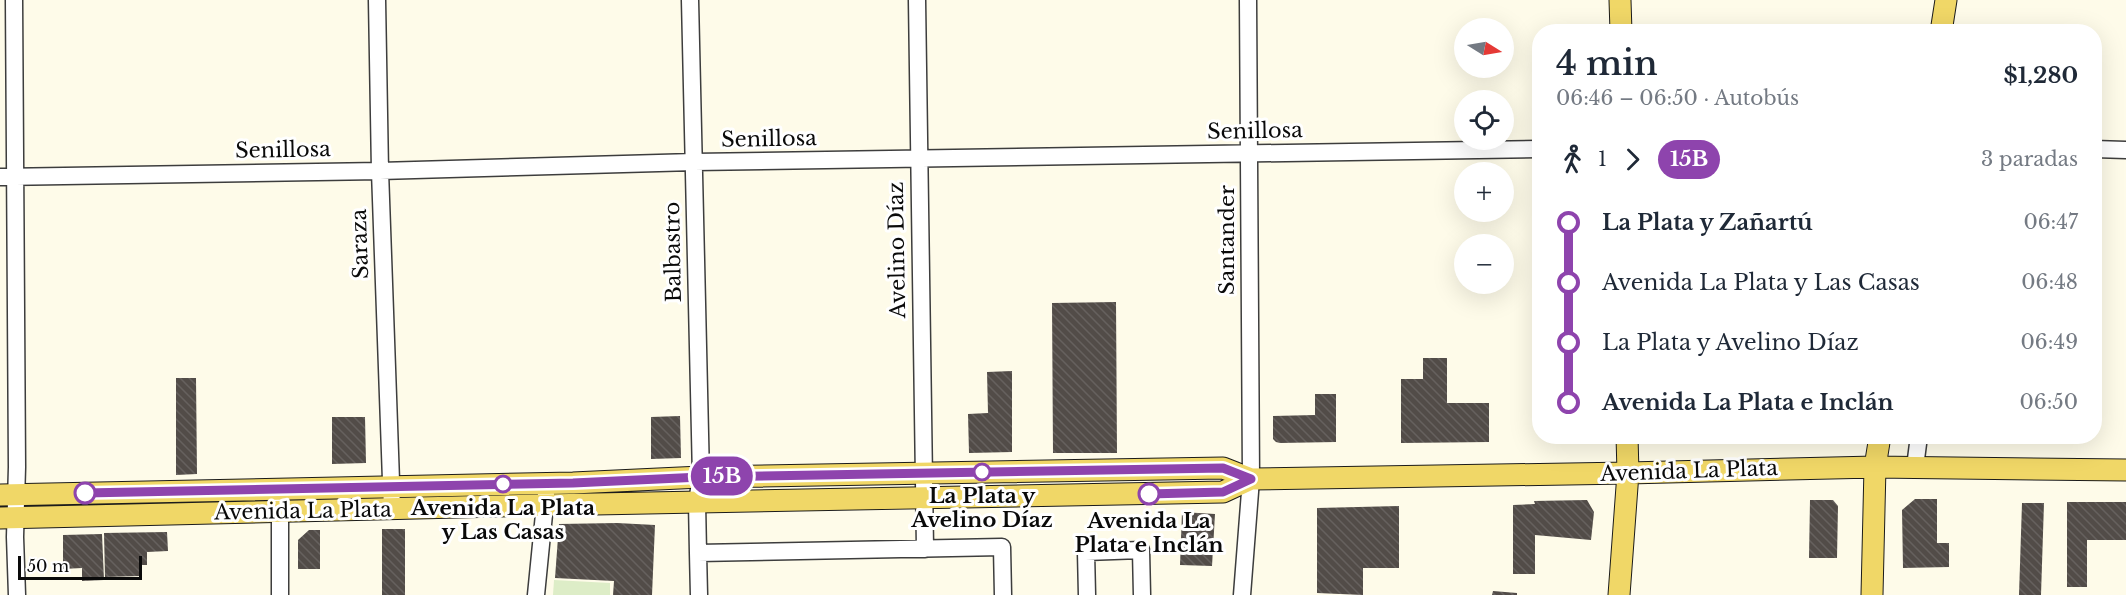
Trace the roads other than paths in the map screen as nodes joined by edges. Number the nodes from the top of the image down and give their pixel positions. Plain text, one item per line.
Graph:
1 (14, 0) edge
2 (377, 0) edge
3 (690, 0) edge
4 (917, 0) edge
5 (1248, 0) edge
6 (1620, 0) edge
7 (1946, 0) edge
8 (1621, 24) edge
9 (1942, 24) edge
10 (1532, 148) edge
11 (2102, 149) edge
12 (2126, 150) edge
13 (1249, 153) junction
14 (918, 159) junction
15 (694, 162) junction
16 (380, 171) junction
17 (8, 177) edge
18 (1627, 444) edge
19 (1879, 444) edge
20 (1918, 444) edge
21 (1875, 466) junction
22 (1916, 467) junction
23 (2126, 470) edge
24 (923, 473) junction
25 (1628, 473) junction
26 (701, 477) junction
27 (1251, 479) junction
28 (548, 483) junction
29 (392, 487) junction
30 (280, 489) junction
31 (8, 495) edge
32 (924, 498) junction
33 (697, 502) junction
34 (544, 505) junction
35 (392, 509) junction
36 (279, 512) junction
37 (8, 518) edge
38 (925, 549) junction
39 (698, 554) junction
40 (17, 595) edge
41 (280, 595) edge
42 (536, 595) edge
43 (699, 595) edge
44 (1003, 595) edge
45 (1087, 595) edge
46 (1142, 595) edge
47 (1242, 595) edge
48 (1619, 595) edge
49 (1872, 595) edge

1 - 17 street
2 - 16 street, Saraza
3 - 15 street, Balbastro
4 - 14 street, Avelino Díaz
5 - 13 street, Santander
6 - 8 main road
7 - 9 main road
10 - 13 street, Senillosa
11 - 12 street
13 - 14 street, Senillosa
13 - 27 street, Santander
14 - 15 street, Senillosa
14 - 24 street, Avelino Díaz
15 - 16 street, Senillosa
15 - 26 street, Balbastro
16 - 17 street, Senillosa
16 - 29 street, Saraza
17 - 31 street
18 - 25 main road
19 - 21 main road
20 - 22 street
21 - 22 main road, Avenida La Plata
21 - 25 main road, Avenida La Plata
21 - 49 main road
22 - 23 main road, Avenida La Plata
24 - 26 main road, Avenida La Plata
24 - 27 main road, Avenida La Plata
24 - 32 street, Avelino Díaz
25 - 27 main road, Avenida La Plata
25 - 48 main road
26 - 28 main road, Avenida La Plata
26 - 33 street, Balbastro
27 - 32 main road, Avenida La Plata
27 - 47 street, Santander
28 - 29 main road, Avenida La Plata
28 - 34 street
29 - 30 main road, Avenida La Plata
29 - 35 street, Saraza
30 - 31 main road, Avenida La Plata
30 - 36 street
31 - 37 street
32 - 33 main road, Avenida La Plata
32 - 38 street, Avelino Díaz
33 - 34 main road, Avenida La Plata
33 - 39 street, Balbastro
34 - 35 main road, Avenida La Plata
34 - 42 street
35 - 36 main road, Avenida La Plata
36 - 37 main road, Avenida La Plata
36 - 41 street
37 - 40 street
38 - 39 street
38 - 44 street
39 - 43 street, Balbastro
45 - 46 street

